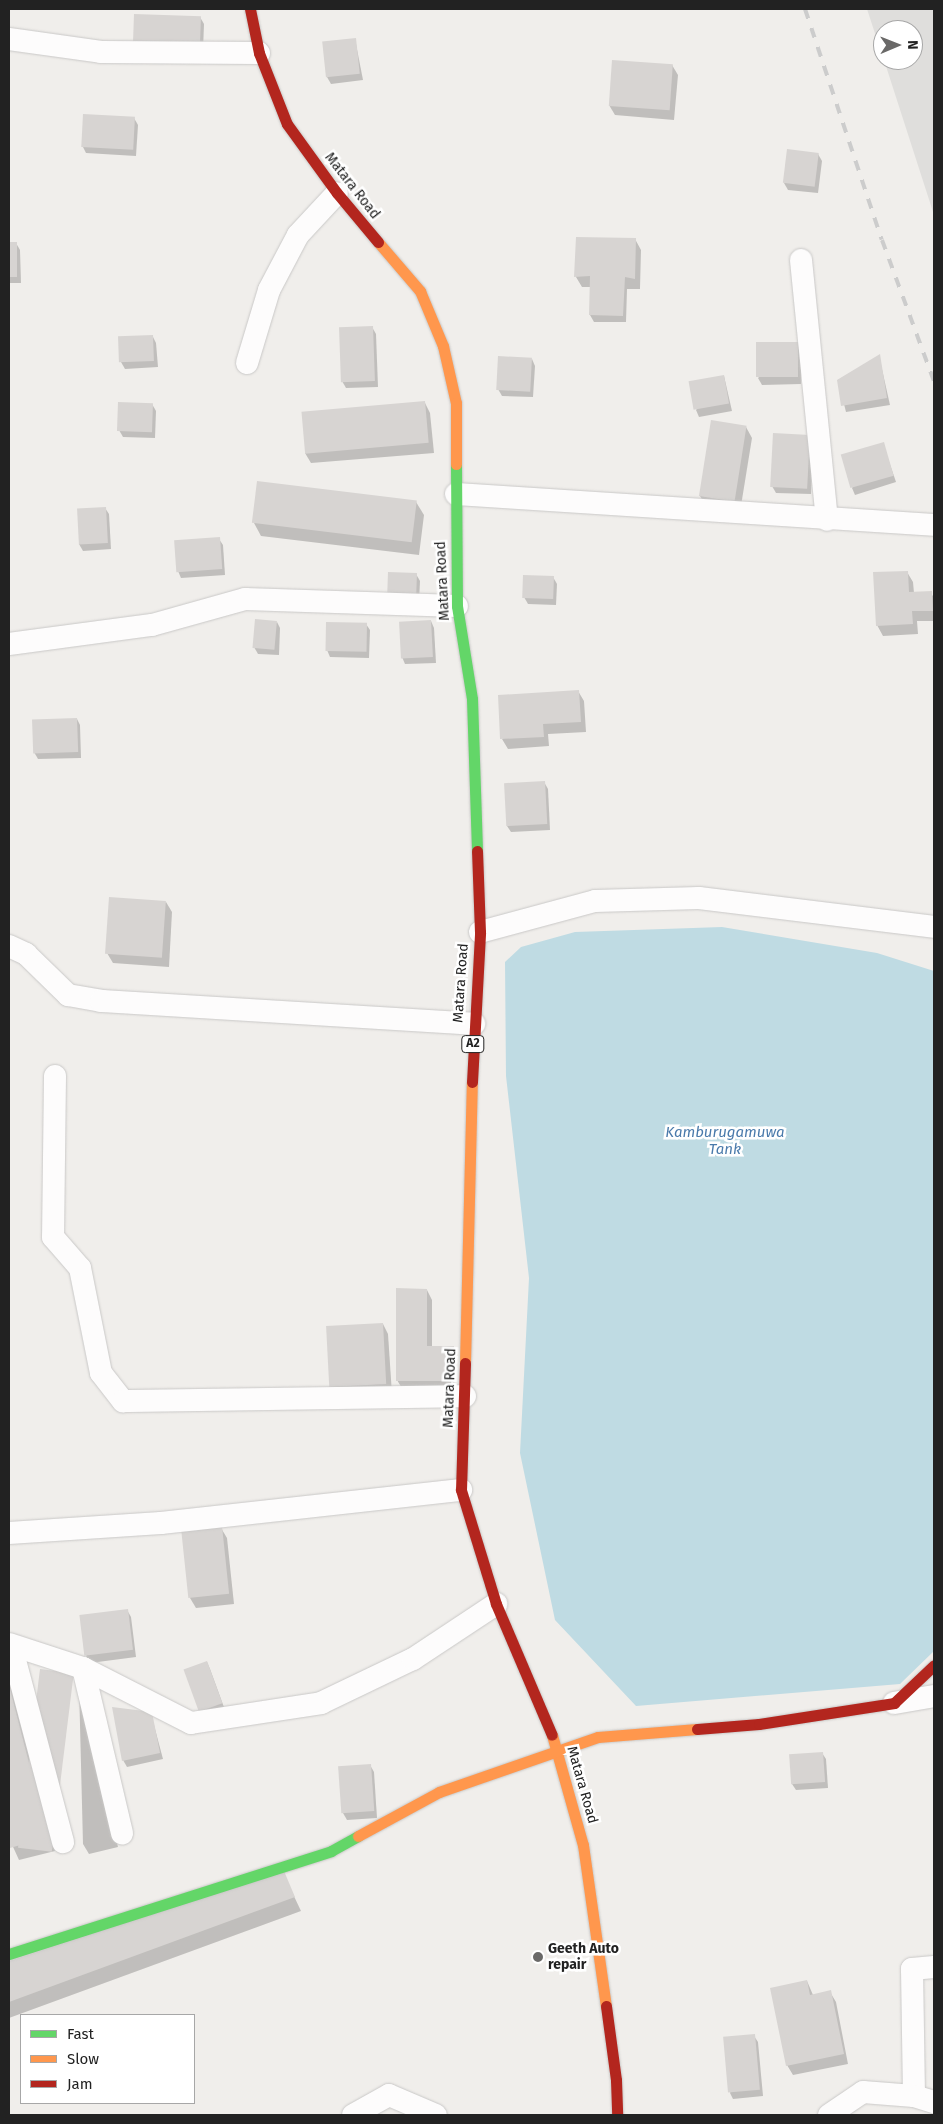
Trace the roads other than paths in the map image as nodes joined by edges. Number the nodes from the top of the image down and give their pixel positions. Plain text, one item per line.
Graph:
1 (250, 9) edge
2 (9, 39) edge
3 (259, 53) junction
4 (337, 193) junction
5 (801, 260) dead end
6 (247, 363) dead end
7 (456, 494) junction
8 (827, 520) junction
9 (934, 525) edge
10 (457, 606) junction
11 (9, 644) edge
12 (934, 927) edge
13 (480, 932) junction
14 (9, 946) edge
15 (474, 1024) junction
16 (55, 1076) dead end
17 (465, 1396) junction
18 (461, 1490) junction
19 (9, 1533) edge
20 (496, 1604) junction
21 (10, 1645) edge
22 (934, 1665) edge
23 (83, 1668) junction
24 (934, 1696) edge
25 (894, 1703) junction
26 (558, 1750) junction
27 (122, 1833) dead end
28 (63, 1842) dead end
29 (9, 1954) edge
30 (934, 1967) edge
31 (924, 2099) edge
32 (353, 2115) edge
33 (436, 2115) edge
34 (617, 2115) edge
35 (829, 2115) edge

1 - 3 main road, Matara Road / A2
2 - 3 street
3 - 4 main road, Matara Road / A2
4 - 6 street
4 - 7 main road, Matara Road / A2
5 - 8 street
7 - 8 street
7 - 10 main road, Matara Road / A2
8 - 9 street
10 - 11 street
10 - 13 main road, Matara Road / A2
12 - 13 street
13 - 15 main road, Matara Road / A2
14 - 15 street
15 - 17 main road, Matara Road / A2
16 - 17 street
17 - 18 main road, Matara Road / A2
18 - 19 street
18 - 20 main road, Matara Road / A2
20 - 23 street
20 - 26 main road, Matara Road / A2
21 - 23 street
21 - 28 street
22 - 25 main road
23 - 27 street
24 - 25 street
25 - 26 main road
26 - 29 main road
26 - 34 main road, Matara Road / A2
30 - 31 street
31 - 35 street
32 - 33 street

